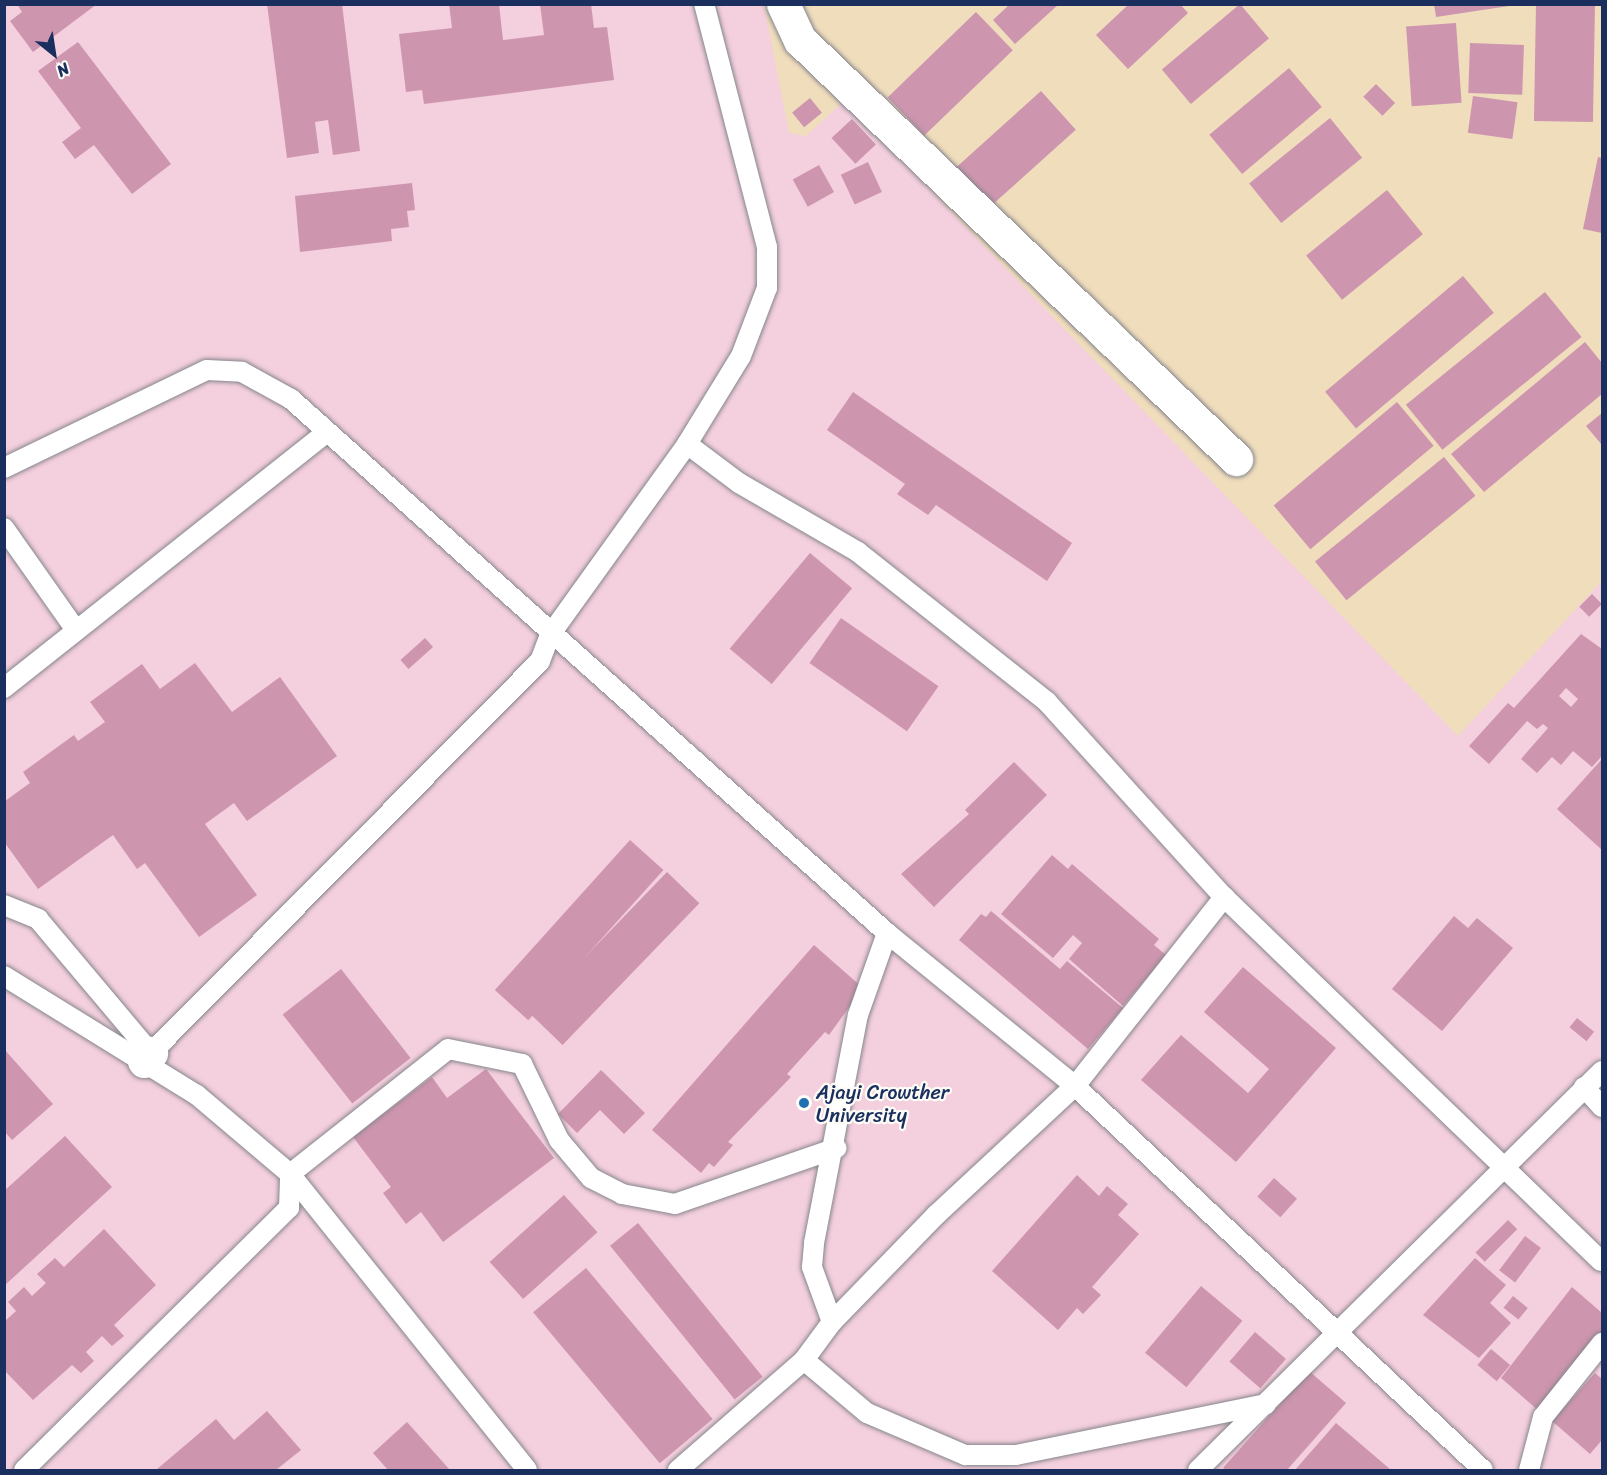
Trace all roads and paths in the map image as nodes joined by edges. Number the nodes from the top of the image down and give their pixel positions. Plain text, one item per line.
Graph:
1 (704, 4) edge
2 (783, 4) edge
3 (327, 432) junction
4 (687, 444) junction
5 (1236, 459) dead end
6 (4, 468) edge
7 (4, 528) edge
8 (76, 630) junction
9 (550, 634) junction
10 (4, 688) edge
11 (1224, 897) junction
12 (4, 905) edge
13 (887, 933) junction
14 (4, 976) edge
15 (147, 1057) junction
16 (1602, 1071) edge
17 (1075, 1086) junction
18 (1584, 1087) junction
19 (1602, 1107) edge
20 (837, 1148) junction
21 (1503, 1167) junction
22 (290, 1174) junction
23 (1602, 1262) edge
24 (832, 1322) junction
25 (1335, 1335) junction
26 (1602, 1343) edge
27 (804, 1360) junction
28 (1266, 1404) junction
29 (24, 1470) edge
30 (526, 1470) edge
31 (678, 1470) edge
32 (1198, 1470) edge
33 (1483, 1470) edge
34 (1529, 1470) edge

1 - 4 lane
2 - 5 street
3 - 6 lane
3 - 8 lane
3 - 9 lane
4 - 9 lane
4 - 11 lane
7 - 8 lane
8 - 10 lane
9 - 13 lane
9 - 15 lane
11 - 17 lane
11 - 21 lane
12 - 15 lane
13 - 17 lane
13 - 20 lane
14 - 15 lane
15 - 22 lane
16 - 18 lane
17 - 24 lane
17 - 25 lane
18 - 19 lane
18 - 21 lane
20 - 22 lane
20 - 24 lane
21 - 23 lane
21 - 25 lane
22 - 29 lane
22 - 30 lane
24 - 27 lane
25 - 28 lane
25 - 33 lane
26 - 34 lane
27 - 28 lane
27 - 31 lane
28 - 32 lane

